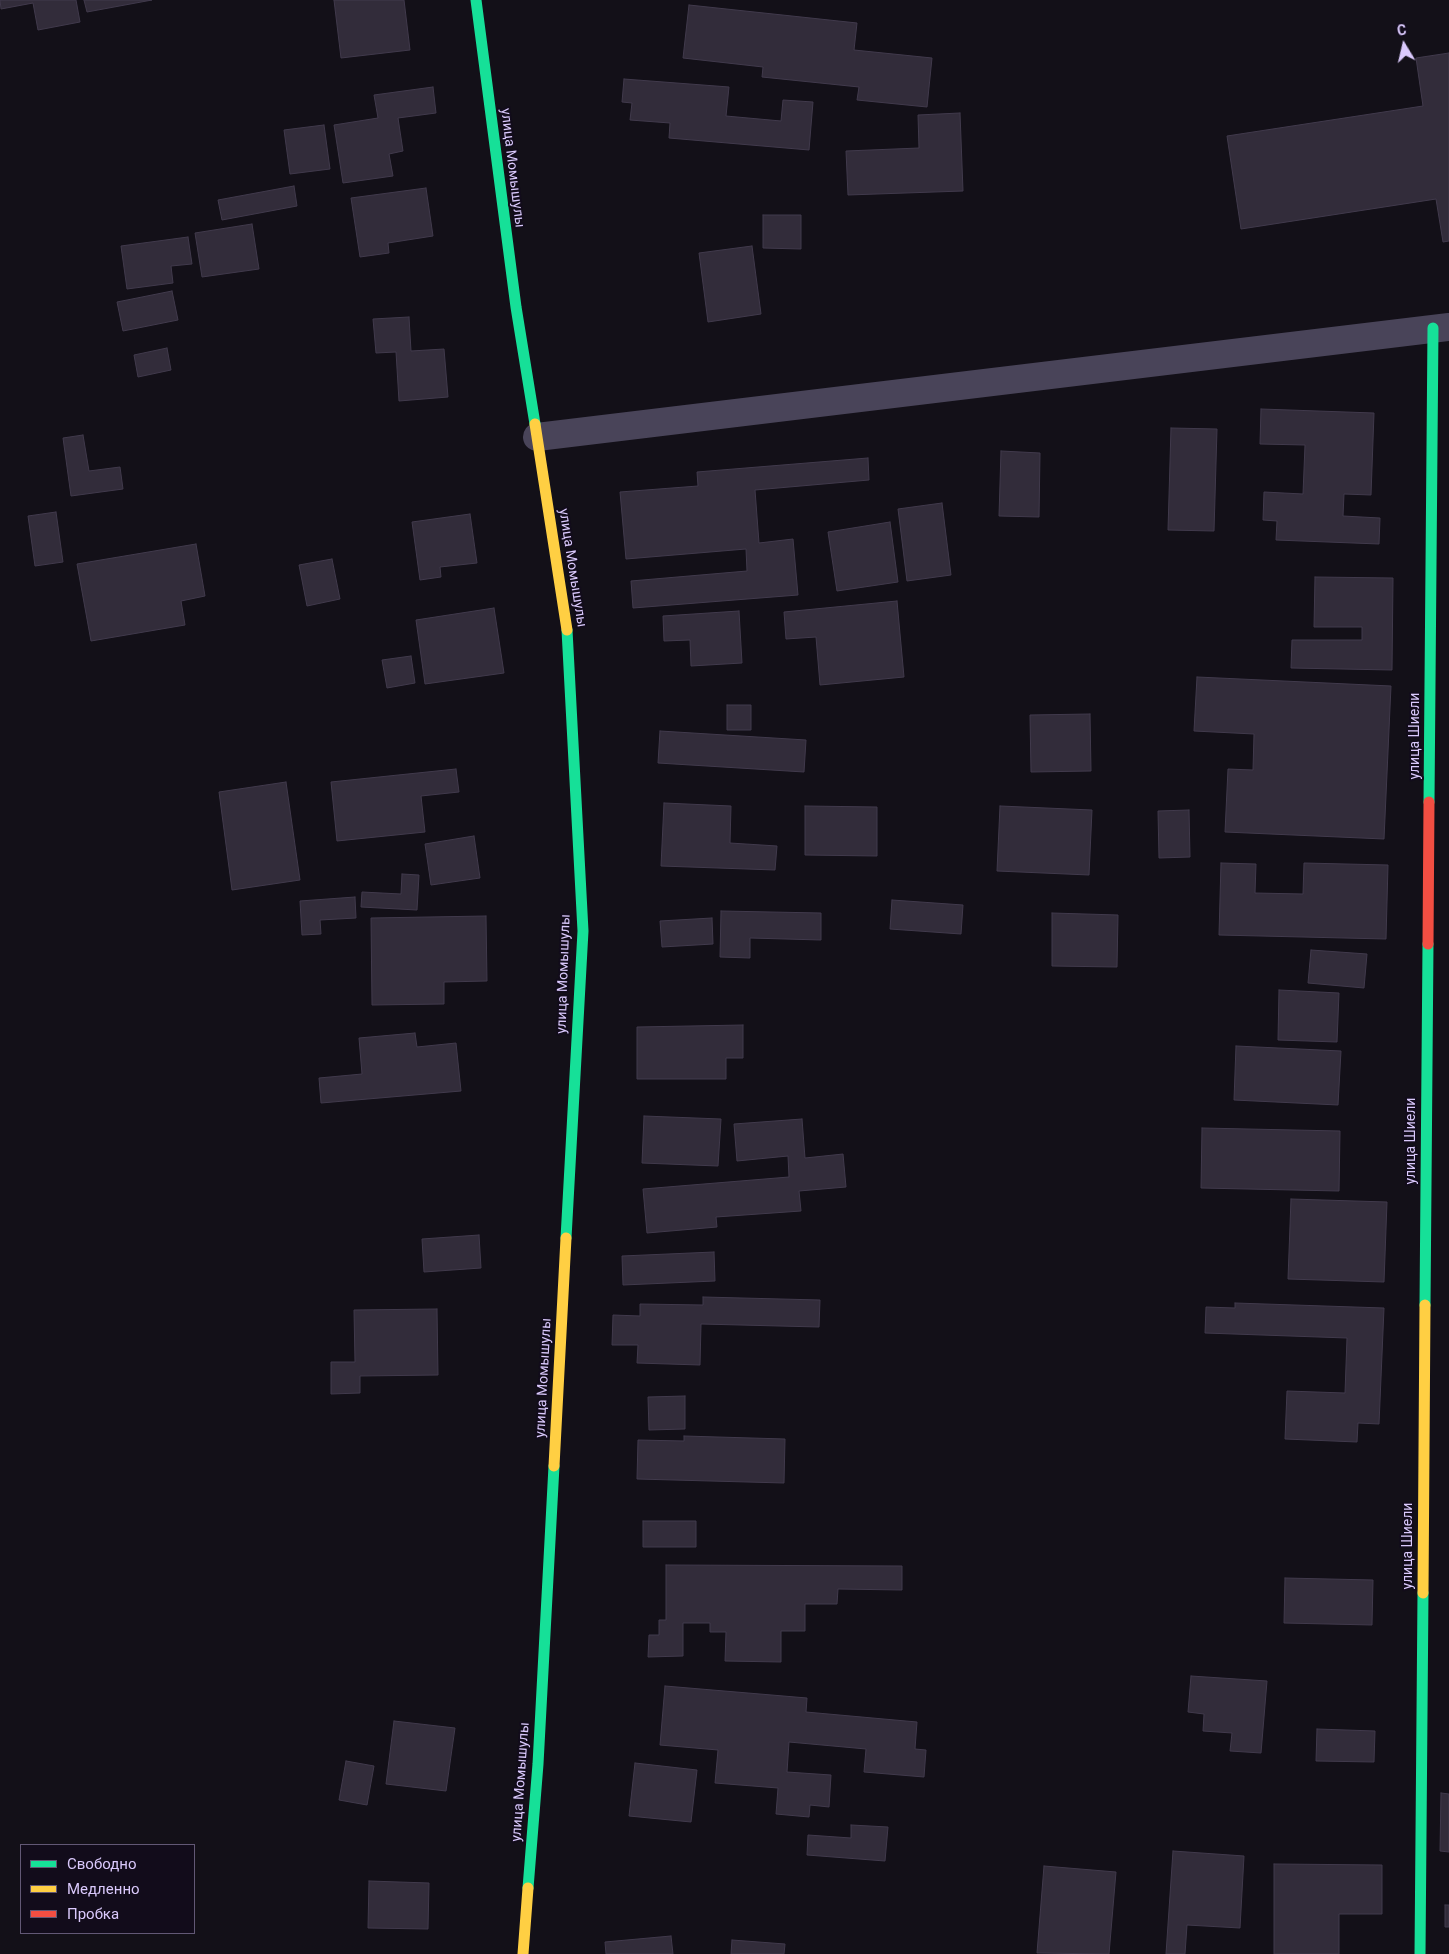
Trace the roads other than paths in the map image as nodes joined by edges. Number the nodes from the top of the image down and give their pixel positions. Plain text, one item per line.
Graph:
1 (476, 0) edge
2 (1441, 327) edge
3 (537, 437) junction
4 (523, 1954) edge
5 (1420, 1954) edge

1 - 3 street, улица Момышулы
2 - 3 street
2 - 5 street, улица Шиели
3 - 4 street, улица Момышулы

